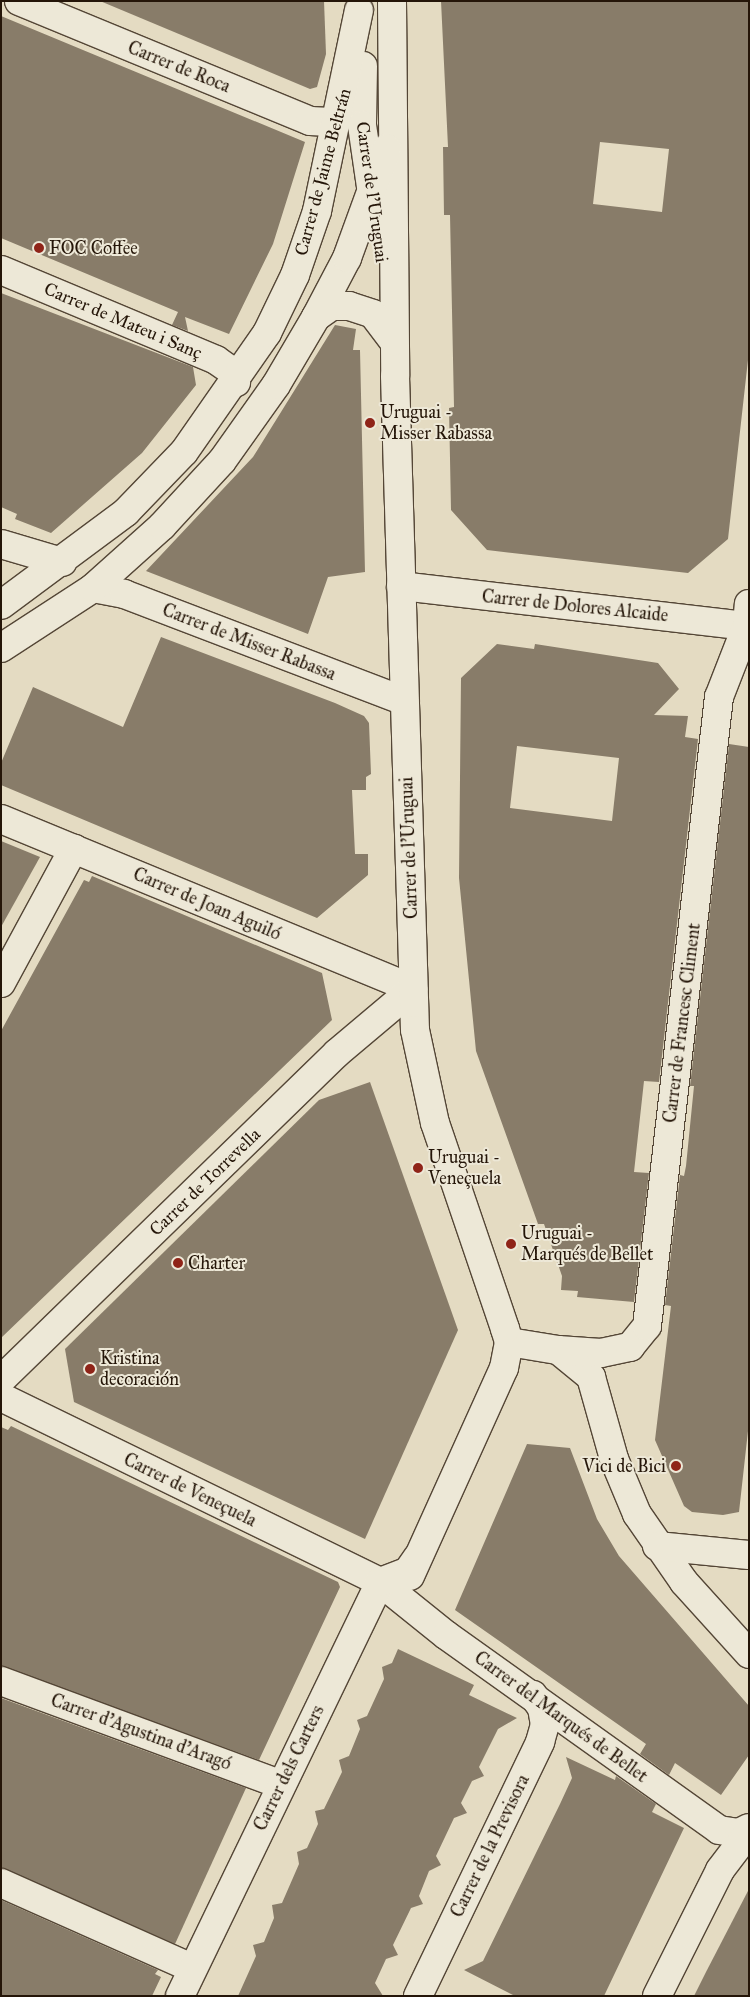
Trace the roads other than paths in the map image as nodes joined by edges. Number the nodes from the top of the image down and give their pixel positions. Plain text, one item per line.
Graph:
1 (19, 1) edge
2 (392, 1) edge
3 (359, 6) edge
4 (340, 116) junction
5 (394, 125) junction
6 (372, 194) junction
7 (1, 270) edge
8 (316, 316) junction
9 (394, 347) junction
10 (236, 382) junction
11 (1, 544) edge
12 (62, 562) junction
13 (401, 586) junction
14 (93, 588) junction
15 (1, 605) edge
16 (748, 618) edge
17 (1, 648) edge
18 (404, 701) junction
19 (1, 818) edge
20 (74, 848) junction
21 (1, 982) edge
22 (412, 988) junction
23 (507, 1336) junction
24 (558, 1350) junction
25 (1, 1380) edge
26 (1, 1397) edge
27 (657, 1546) junction
28 (749, 1554) edge
29 (417, 1558) junction
30 (380, 1582) junction
31 (415, 1611) junction
32 (749, 1654) edge
33 (1, 1681) edge
34 (533, 1695) junction
35 (280, 1784) junction
36 (749, 1830) edge
37 (1, 1883) edge
38 (192, 1968) junction
39 (180, 1996) edge
40 (418, 1996) edge
41 (657, 1996) edge

1 - 4 street, Carrer de Roca
2 - 5 street, Carrer de l'Uruguai
3 - 4 street, Carrer de Jaime Beltrán
3 - 6 street, Carrer de l'Uruguai
4 - 10 street, Carrer de Jaime Beltrán
5 - 6 street
5 - 9 street, Carrer de l'Uruguai
6 - 8 street
6 - 9 street, Carrer de l'Uruguai
7 - 10 street, Carrer de Mateu i Sanç
8 - 9 street
8 - 14 street
9 - 13 street, Carrer de l'Uruguai
10 - 12 street, Carrer de Jaime Beltrán
11 - 12 street
12 - 15 street, Carrer de Jaime Beltrán
13 - 16 street, Carrer de Dolores Alcaide
13 - 18 street, Carrer de l'Uruguai
14 - 17 street
14 - 18 street, Carrer de Misser Rabassa
16 - 24 street, Carrer de Francesc Climent
18 - 22 street, Carrer de l'Uruguai
19 - 20 street, Carrer de Joan Aguiló
20 - 21 street
20 - 22 street, Carrer de Joan Aguiló
22 - 23 street, Carrer de l'Uruguai
22 - 25 street, Carrer de Torrevella
23 - 24 street
23 - 29 street
24 - 27 street
26 - 30 street, Carrer de Veneçuela
27 - 28 street
27 - 32 street
29 - 30 street
29 - 31 street
30 - 31 street, Carrer del Marqués de Bellet
30 - 35 street, Carrer dels Carters
31 - 34 street, Carrer del Marqués de Bellet
33 - 35 street, Carrer d'Agustina d'Aragó
34 - 36 street, Carrer del Marqués de Bellet
34 - 40 street, Carrer de la Previsora
35 - 38 street, Carrer dels Carters
36 - 41 street
37 - 38 street
38 - 39 street, Carrer dels Carters

